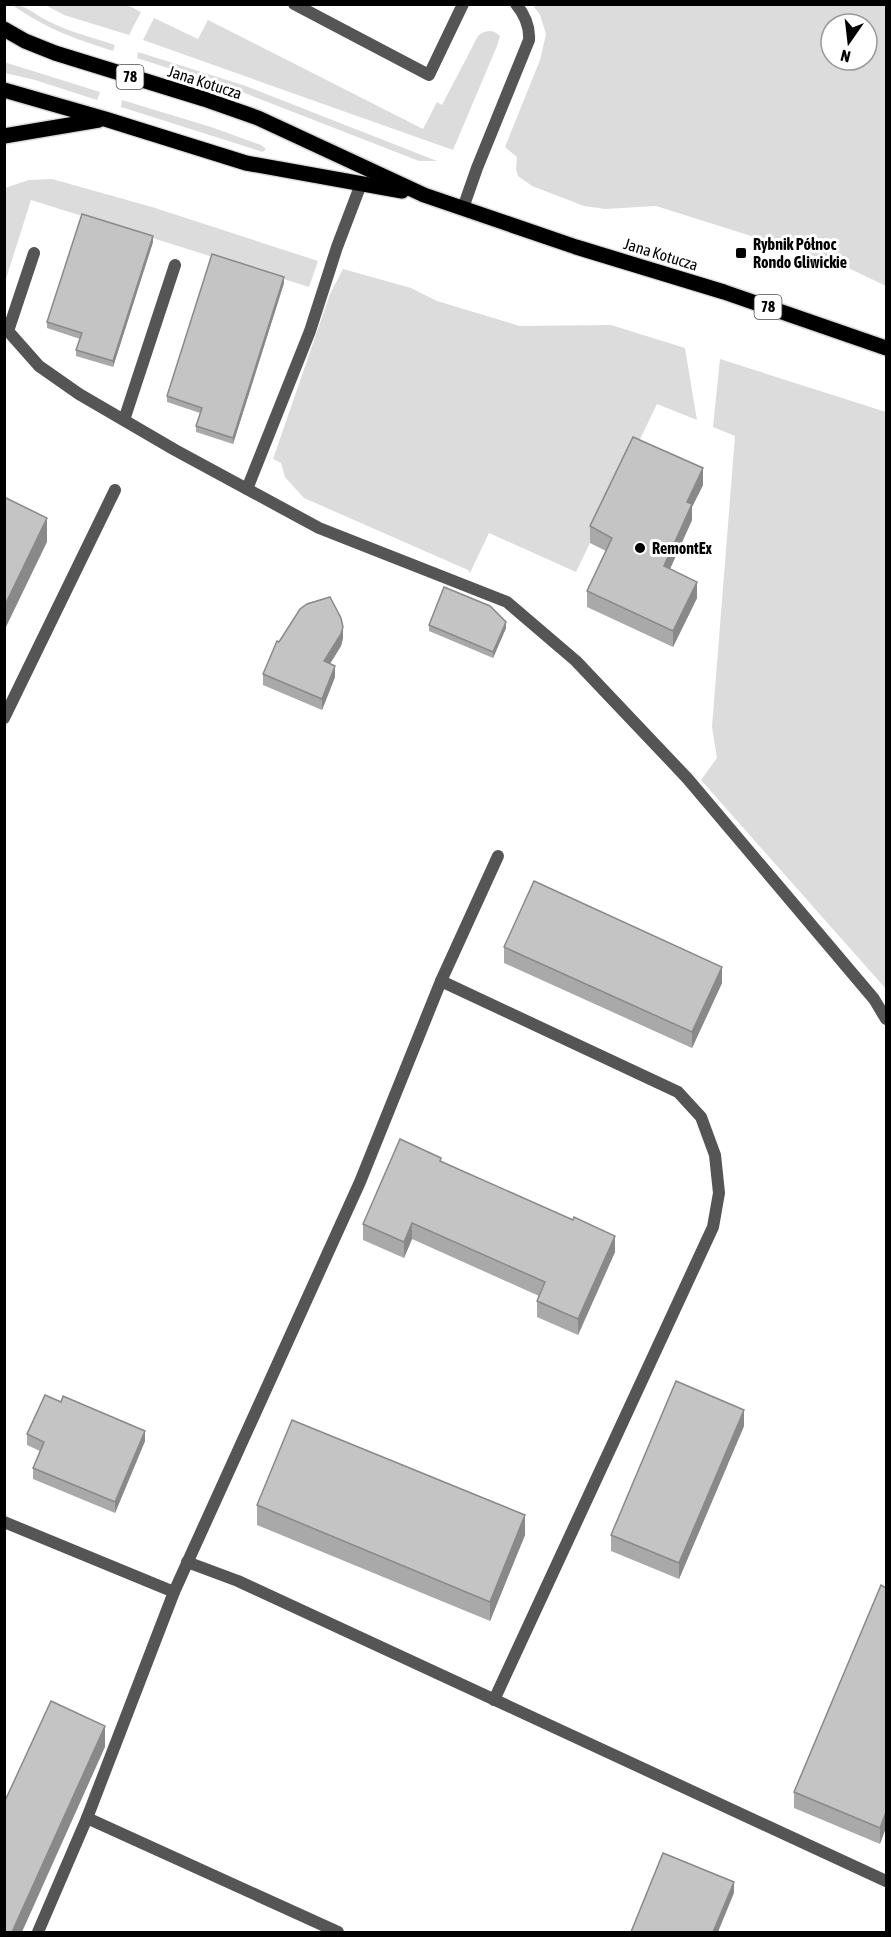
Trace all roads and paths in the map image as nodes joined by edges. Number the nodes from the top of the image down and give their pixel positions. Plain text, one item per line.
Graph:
1 (294, 4) edge
2 (463, 4) edge
3 (516, 4) edge
4 (4, 29) edge
5 (4, 90) edge
6 (105, 119) junction
7 (4, 136) edge
8 (361, 184) junction
9 (424, 195) junction
10 (463, 208) junction
11 (34, 253) dead end
12 (175, 265) dead end
13 (886, 348) edge
14 (124, 420) junction
15 (247, 489) junction
16 (115, 490) dead end
17 (10, 689) edge
18 (4, 718) edge
19 (498, 856) dead end
20 (441, 981) junction
21 (886, 1019) edge
22 (4, 1522) edge
23 (187, 1562) junction
24 (174, 1592) junction
25 (494, 1700) junction
26 (87, 1818) junction
27 (886, 1881) edge
28 (38, 1932) edge
29 (338, 1932) edge

1 - 2 lane
3 - 10 lane
4 - 9 main road, Jana Kotucza / 78
5 - 6 main road, Jana Kotucza / 78
6 - 7 main road, 78
6 - 8 main road, Jana Kotucza / 78
8 - 9 main road, Jana Kotucza / 78
8 - 15 lane
9 - 10 main road, Jana Kotucza / 78
10 - 13 main road, Jana Kotucza / 78
11 - 14 lane
12 - 14 lane
14 - 15 lane
15 - 21 lane
16 - 17 lane
17 - 18 lane
19 - 20 lane
20 - 23 lane
20 - 25 lane
22 - 24 lane
23 - 24 lane
23 - 25 lane
24 - 26 lane
25 - 27 lane
26 - 28 lane
26 - 29 lane

